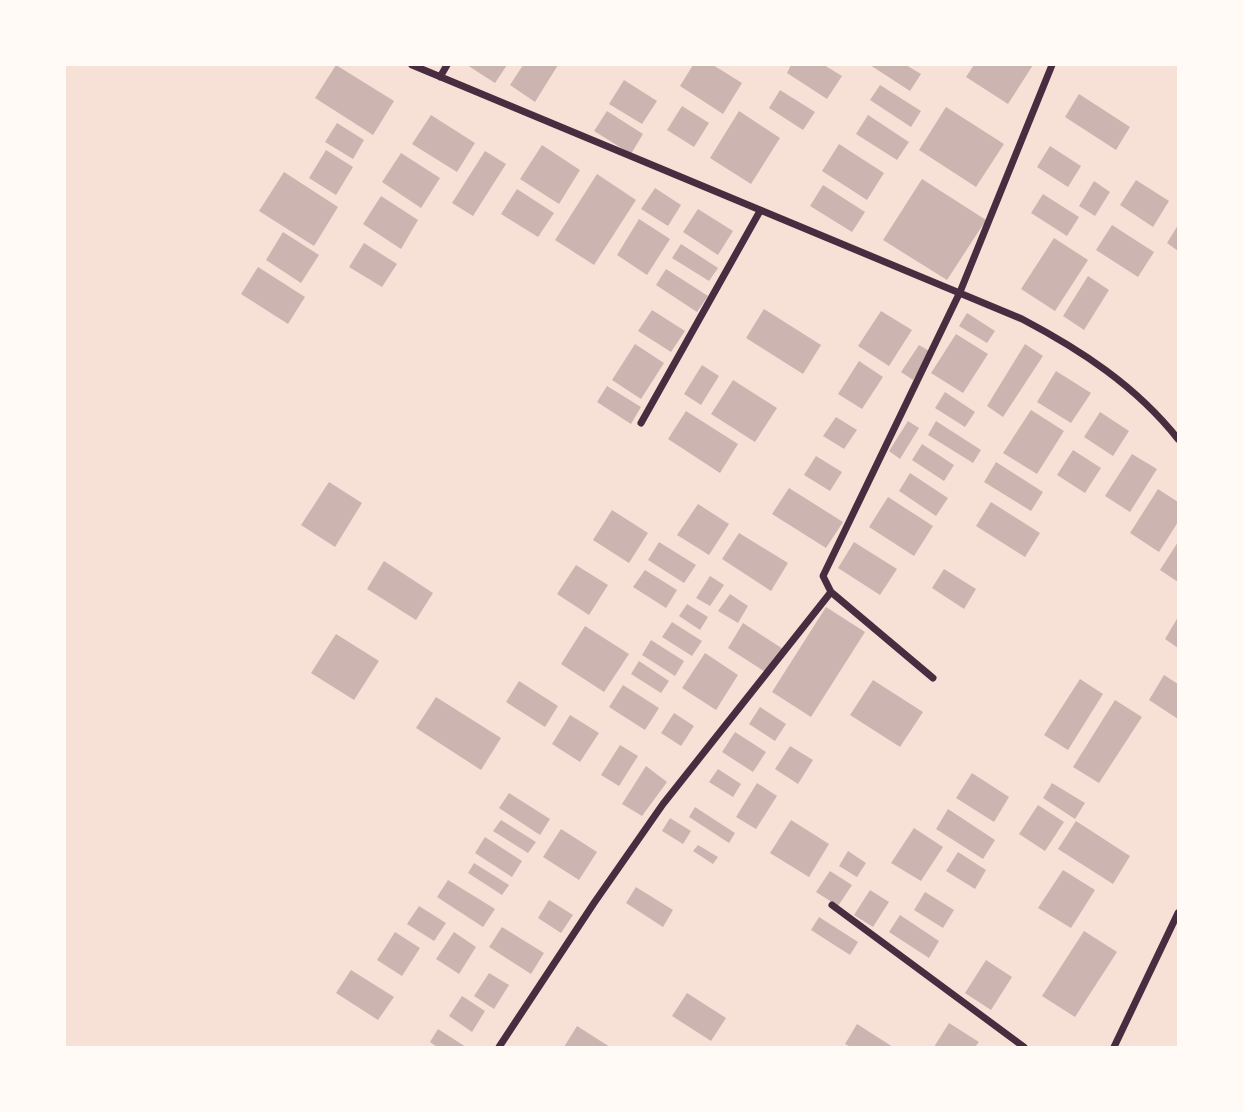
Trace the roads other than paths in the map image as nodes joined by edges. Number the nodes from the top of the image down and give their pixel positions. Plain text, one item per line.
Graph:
1 (412, 65) edge
2 (447, 65) edge
3 (1052, 65) edge
4 (440, 77) junction
5 (760, 211) junction
6 (960, 292) junction
7 (641, 423) dead end
8 (1178, 439) edge
9 (831, 593) junction
10 (933, 678) dead end
11 (832, 905) dead end
12 (1178, 913) edge
13 (499, 1047) edge
14 (1024, 1047) edge
15 (1114, 1047) edge

1 - 4 street
2 - 4 street
3 - 6 street
4 - 5 street
5 - 6 street
5 - 7 street
6 - 8 street
6 - 9 street
9 - 10 street
9 - 13 street
11 - 14 street
12 - 15 street

